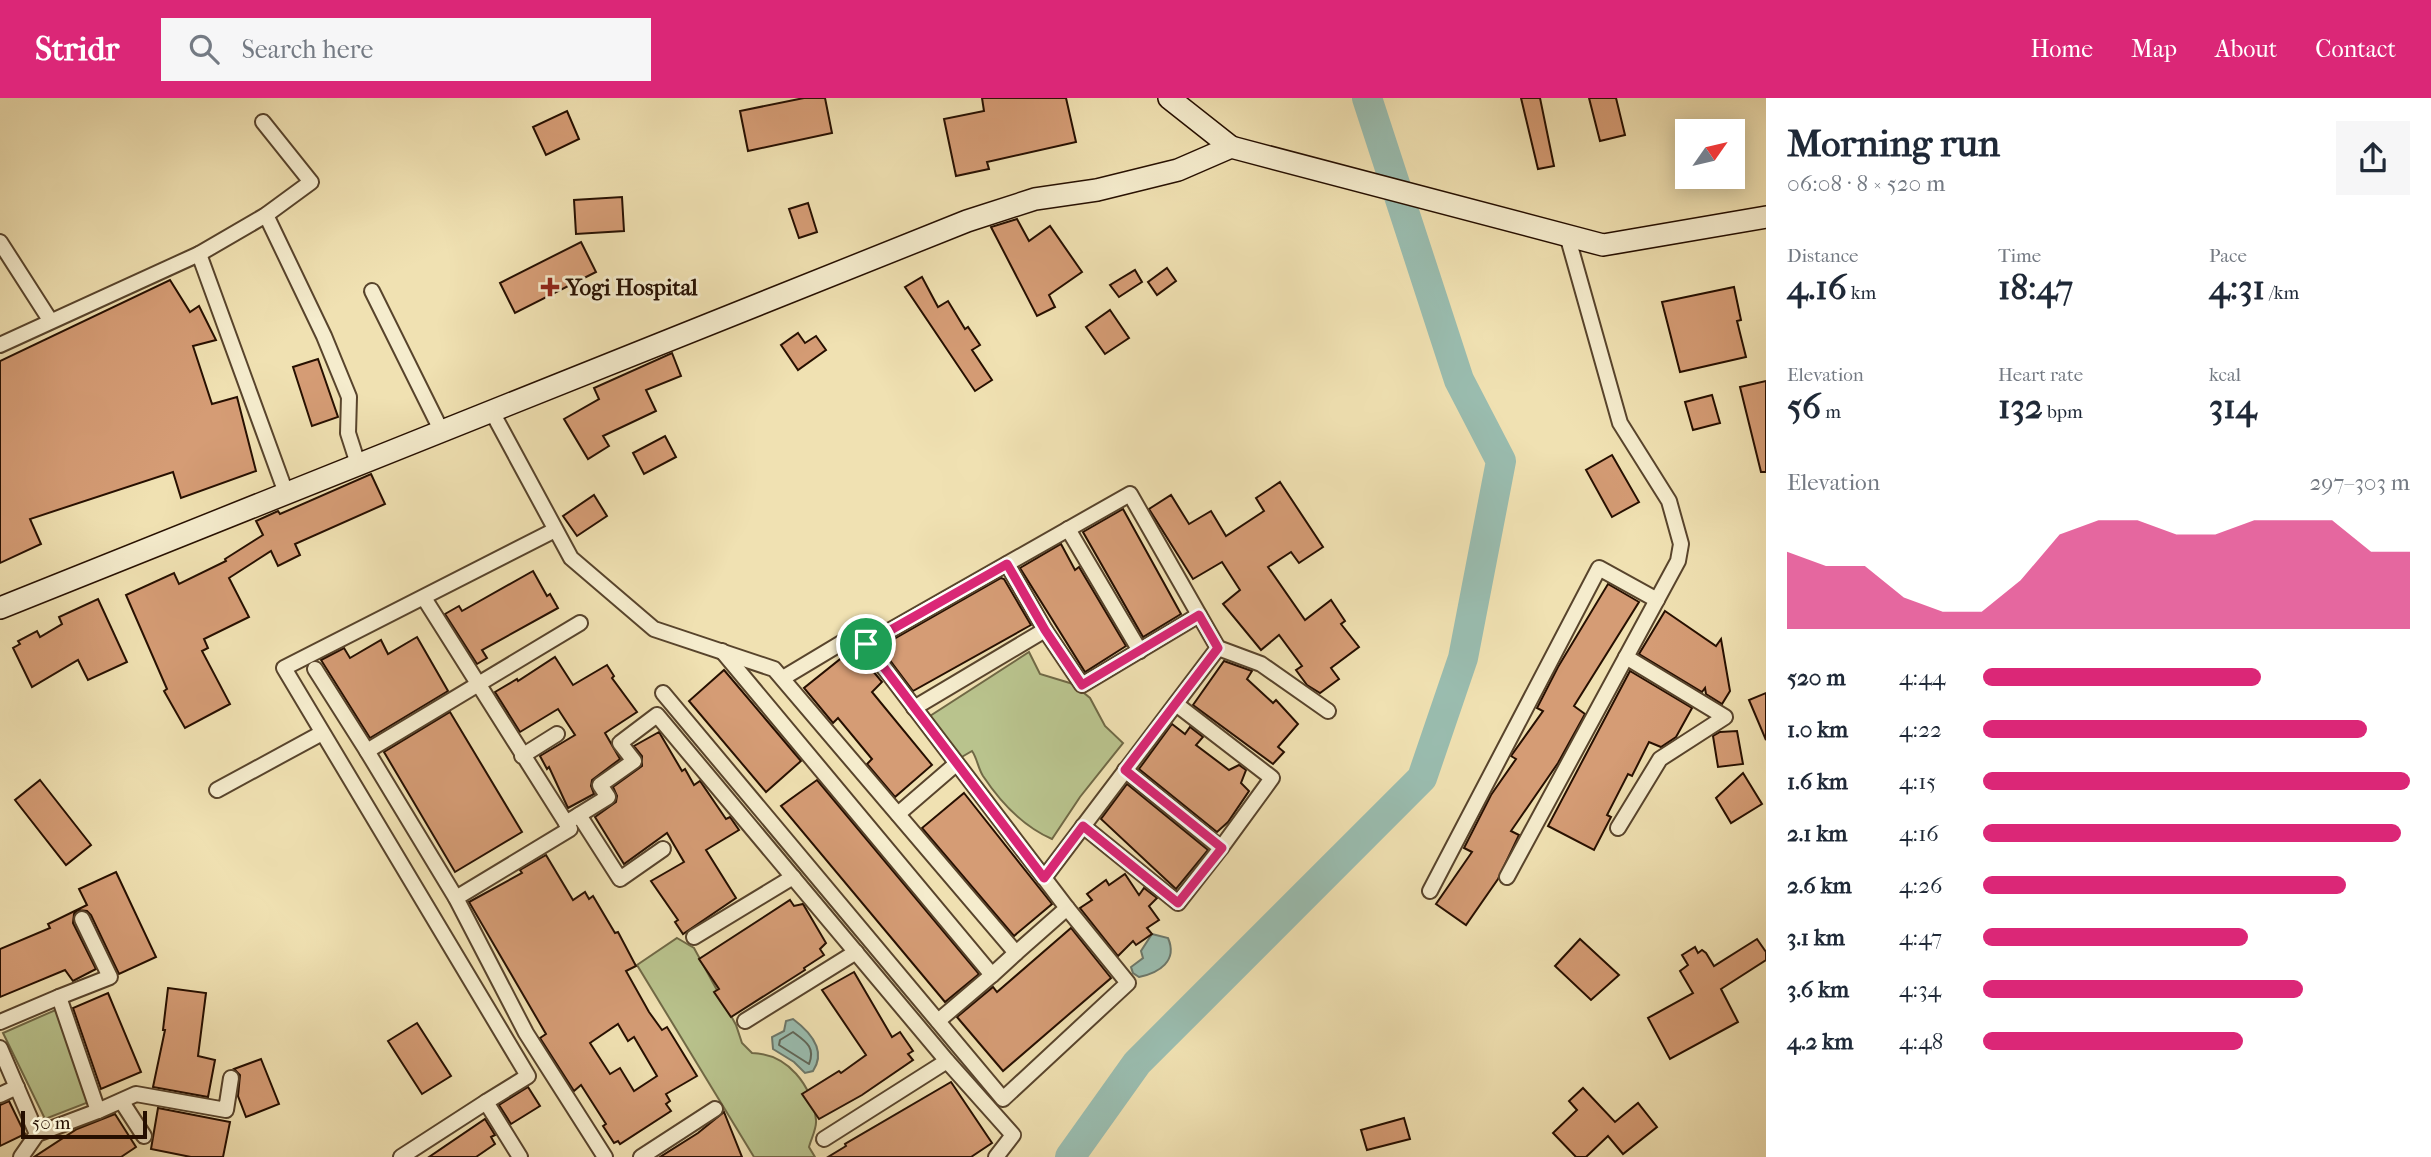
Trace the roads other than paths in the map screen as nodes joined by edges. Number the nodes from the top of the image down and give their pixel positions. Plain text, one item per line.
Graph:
1 (1169, 98) edge
2 (263, 122) dead end
3 (1231, 148) junction
4 (266, 215) junction
5 (1766, 217) edge
6 (1567, 235) junction
7 (0, 242) edge
8 (199, 254) junction
9 (372, 291) dead end
10 (50, 320) junction
11 (0, 345) edge
12 (491, 410) junction
13 (441, 430) junction
14 (358, 464) junction
15 (286, 493) junction
16 (1068, 529) junction
17 (555, 530) junction
18 (1007, 564) junction
19 (424, 598) junction
20 (1657, 600) junction
21 (0, 608) edge
22 (1199, 615) junction
23 (580, 623) dead end
24 (1045, 630) junction
25 (866, 644) junction
26 (1218, 648) junction
27 (721, 650) junction
28 (1140, 651) junction
29 (1626, 657) junction
30 (315, 669) dead end
31 (783, 678) junction
32 (478, 684) junction
33 (663, 692) dead end
34 (1176, 704) junction
35 (914, 708) junction
36 (1328, 711) dead end
37 (322, 733) junction
38 (557, 734) dead end
39 (367, 751) junction
40 (522, 756) junction
41 (956, 764) junction
42 (1125, 770) junction
43 (216, 790) dead end
44 (898, 814) junction
45 (579, 815) junction
46 (566, 823) junction
47 (1083, 826) junction
48 (1618, 828) dead end
49 (1222, 848) junction
50 (663, 849) dead end
51 (793, 877) junction
52 (1507, 877) dead end
53 (1044, 878) junction
54 (1430, 891) dead end
55 (456, 898) junction
56 (1067, 908) junction
57 (82, 919) dead end
58 (694, 937) dead end
59 (856, 952) junction
60 (1016, 953) junction
61 (992, 975) junction
62 (59, 997) junction
63 (0, 1021) edge
64 (745, 1021) dead end
65 (938, 1021) junction
66 (0, 1048) edge
67 (947, 1061) junction
68 (231, 1078) dead end
69 (17, 1087) junction
70 (0, 1095) edge
71 (122, 1102) junction
72 (486, 1102) junction
73 (715, 1109) dead end
74 (98, 1111) junction
75 (37, 1134) junction
76 (144, 1136) dead end
77 (824, 1139) dead end
78 (21, 1157) edge
79 (401, 1157) edge
80 (520, 1157) edge
81 (604, 1157) edge
82 (641, 1157) edge
83 (996, 1157) edge

1 - 3 main road
2 - 4 street
3 - 6 main road
3 - 12 main road
4 - 8 street
4 - 14 street
5 - 6 main road
6 - 20 street
7 - 10 street
8 - 10 street
8 - 15 street
9 - 13 street
10 - 11 street
12 - 13 main road
12 - 17 street
13 - 14 main road
14 - 15 main road
15 - 21 main road
16 - 18 street
16 - 22 street
16 - 28 street
17 - 19 street
17 - 27 street
18 - 24 street
18 - 25 street
19 - 32 street
19 - 37 street
20 - 29 street
20 - 54 street
22 - 26 street
22 - 28 street
23 - 32 street
24 - 28 street
24 - 35 street
25 - 31 street
25 - 35 street
26 - 34 street
26 - 36 street
27 - 31 street
27 - 61 street
29 - 48 street
29 - 52 street
30 - 39 street
31 - 44 street
32 - 39 street
32 - 40 street
33 - 65 street
34 - 42 street
34 - 49 street
35 - 41 street
37 - 43 street
37 - 72 street
38 - 40 street
39 - 55 street
40 - 46 street
41 - 44 street
41 - 53 street
42 - 47 street
42 - 49 street
44 - 60 street
45 - 46 street
45 - 50 street
45 - 51 street
46 - 55 street
47 - 49 street
47 - 53 street
51 - 58 street
51 - 59 street
53 - 56 street
55 - 81 street
56 - 60 street
56 - 65 street
57 - 62 street
59 - 64 street
59 - 67 street
60 - 61 street
61 - 65 street
62 - 63 street
62 - 74 street
66 - 69 street
67 - 77 street
67 - 83 street
68 - 71 street
69 - 70 street
69 - 75 street
71 - 74 street
71 - 76 street
72 - 79 street
72 - 80 street
73 - 82 street
74 - 75 street
75 - 78 street

